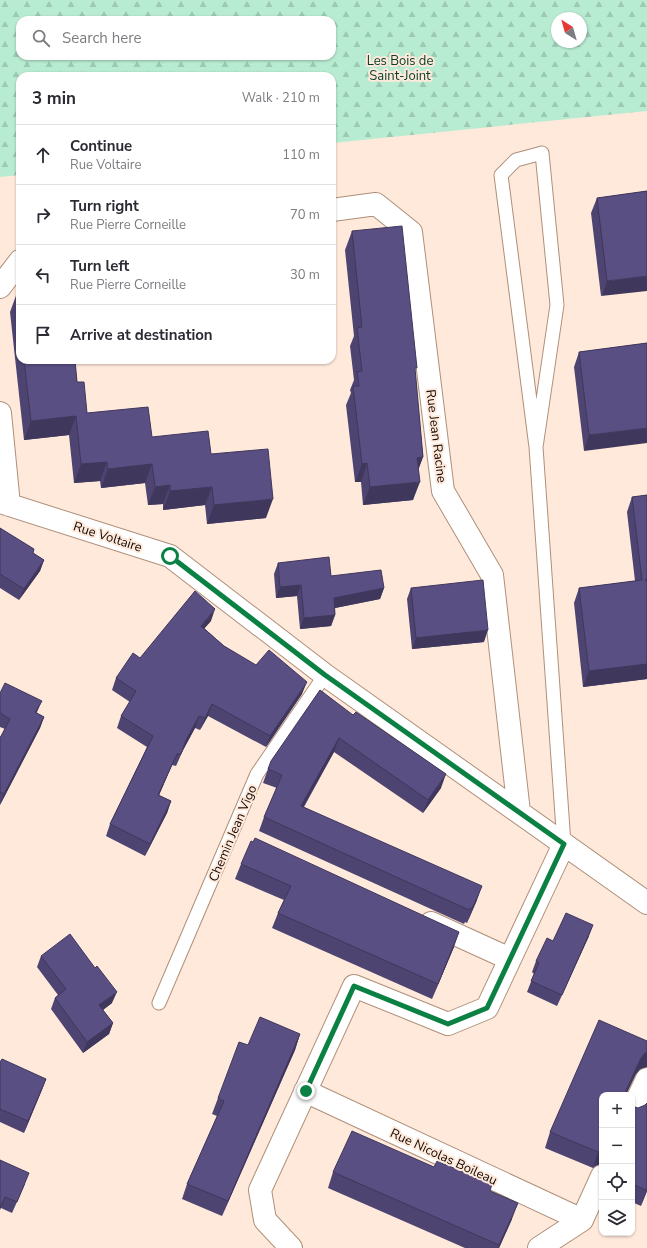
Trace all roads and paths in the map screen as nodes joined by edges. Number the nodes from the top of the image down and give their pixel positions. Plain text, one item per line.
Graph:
1 (336, 209) edge
2 (16, 266) edge
3 (0, 287) edge
4 (0, 413) edge
5 (536, 447) junction
6 (4, 503) edge
7 (325, 675) junction
8 (518, 812) junction
9 (564, 844) junction
10 (647, 903) edge
11 (410, 914) edge
12 (510, 959) junction
13 (160, 1003) dead end
14 (647, 1079) edge
15 (306, 1091) junction
16 (635, 1105) edge
17 (599, 1183) edge
18 (582, 1220) junction
19 (291, 1248) edge
20 (538, 1248) edge

1 - 8 street, Rue Jean Racine
2 - 3 street
4 - 6 street
5 - 5 lane
5 - 9 lane
6 - 7 street, Rue Voltaire
7 - 8 street, Rue Voltaire
7 - 13 lane, Chemin Jean Vigo
8 - 9 street, Rue Voltaire
9 - 10 street, Rue Voltaire
9 - 12 street
11 - 12 street
12 - 15 street
14 - 16 street
15 - 18 street, Rue Nicolas Boileau
15 - 19 street
17 - 18 street
18 - 20 street

